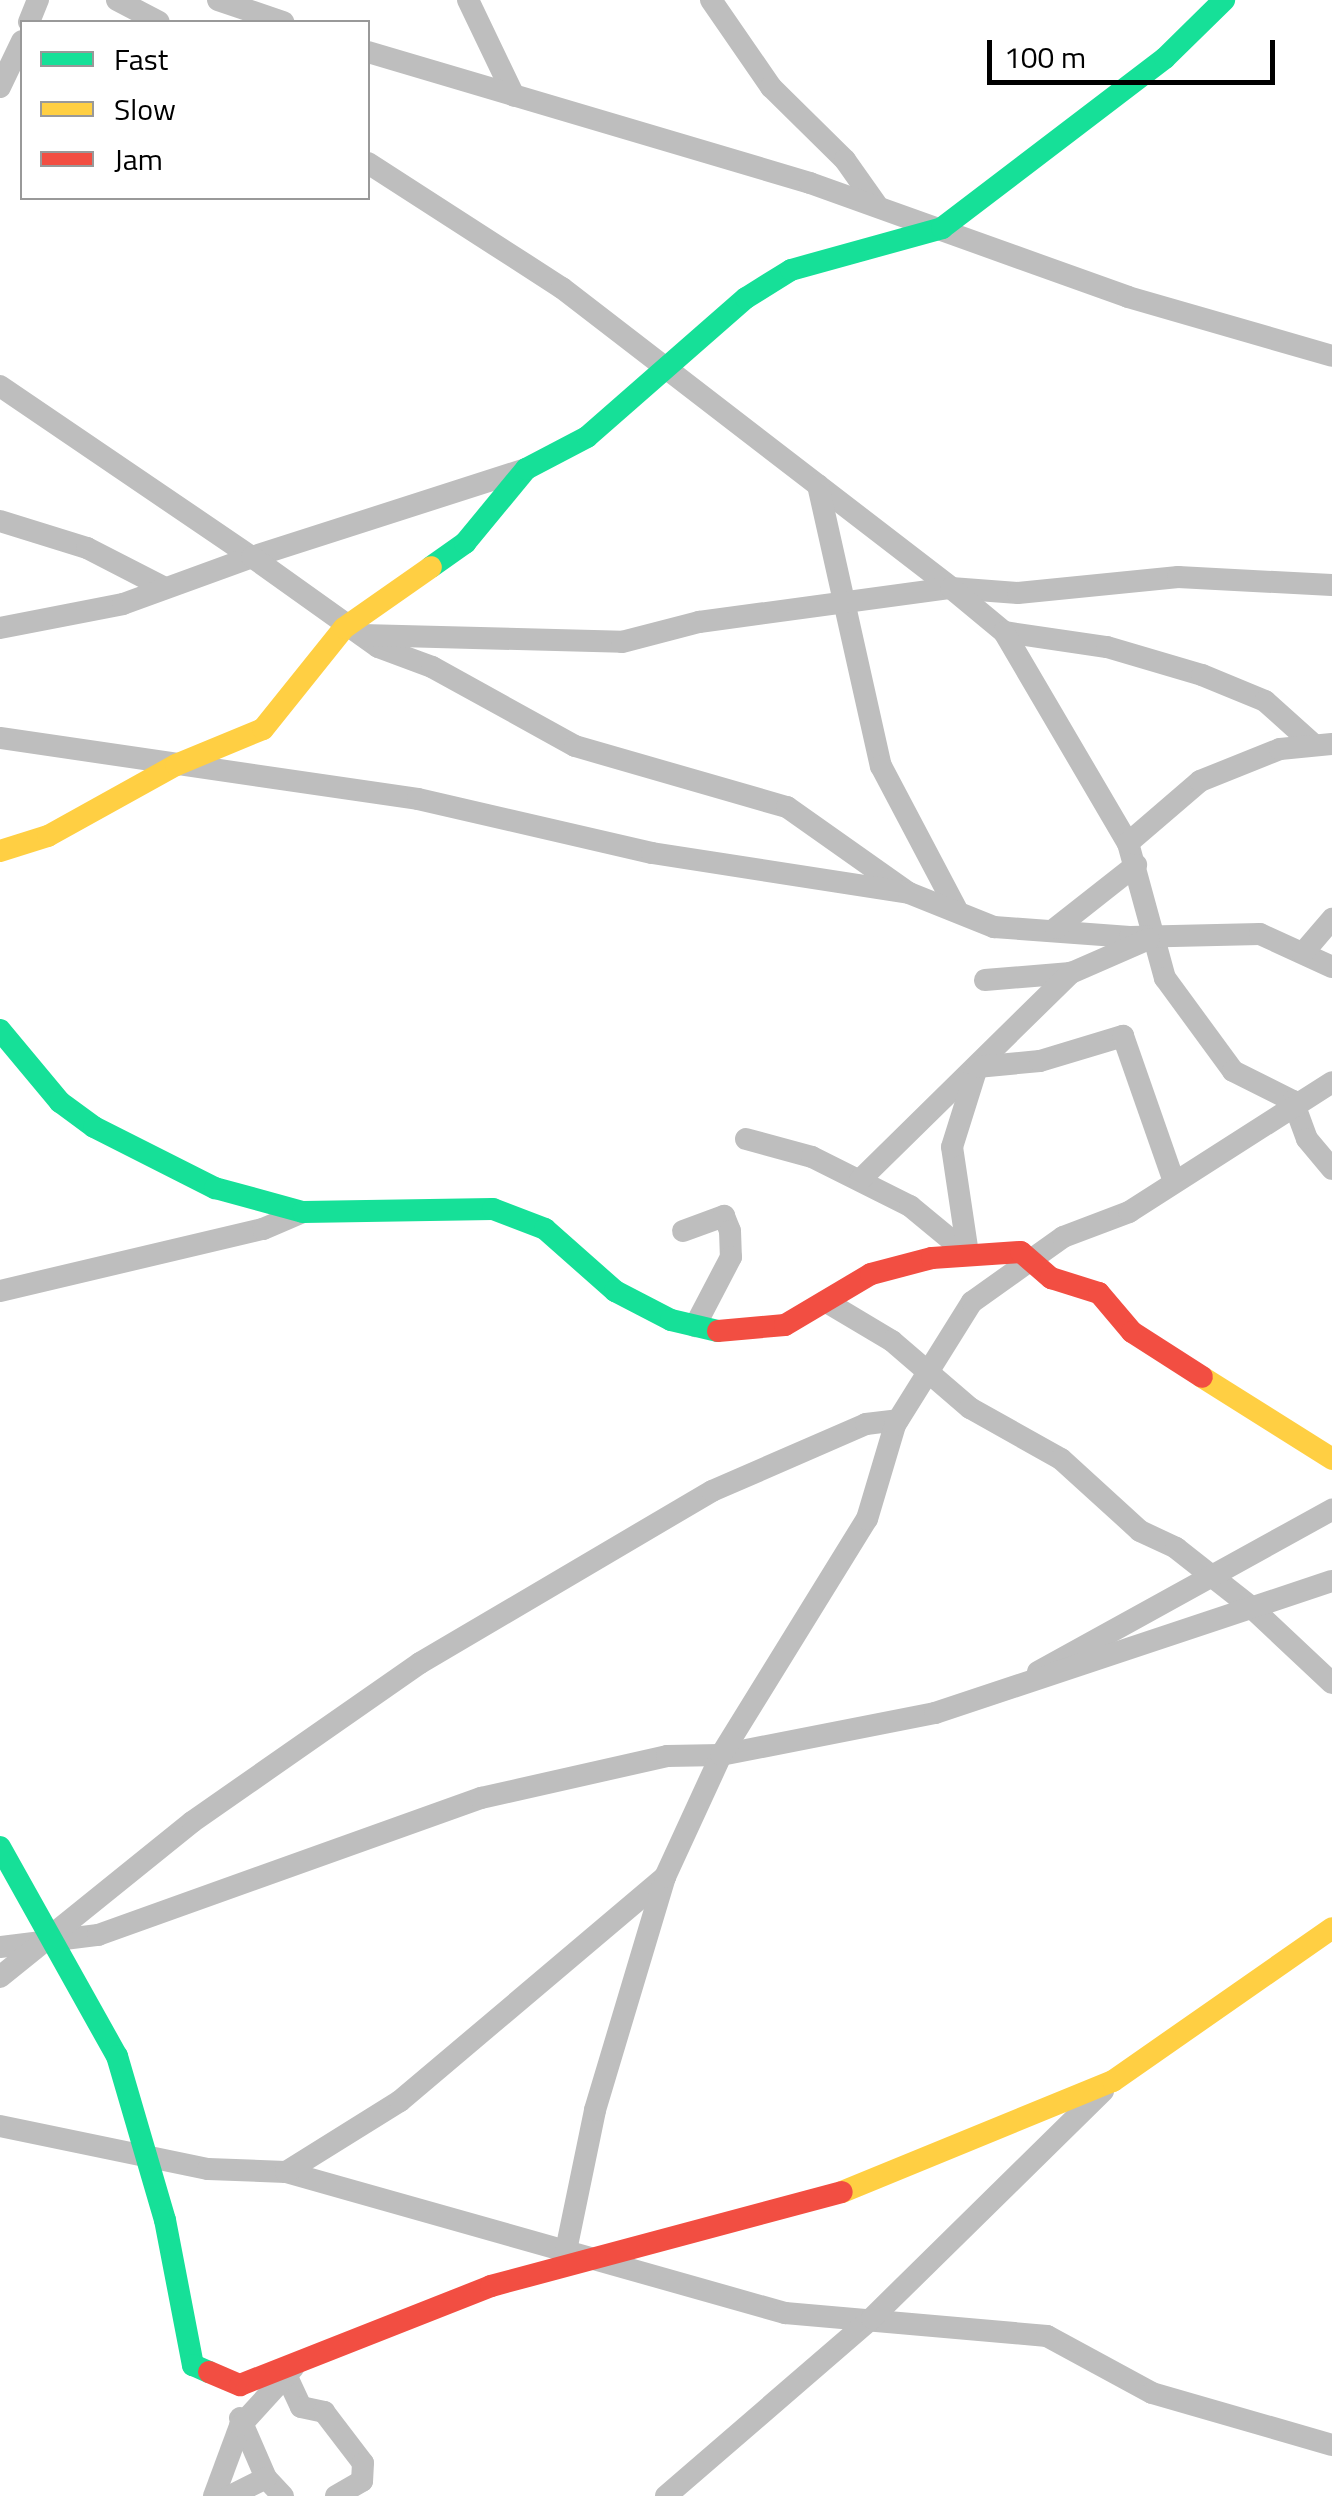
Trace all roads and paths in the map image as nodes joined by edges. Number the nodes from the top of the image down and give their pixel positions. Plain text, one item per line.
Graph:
1 (117, 0) edge
2 (218, 0) edge
3 (468, 0) edge
4 (711, 0) edge
5 (1224, 0) edge
6 (156, 20) edge
7 (277, 20) edge
8 (20, 45) edge
9 (370, 53) edge
10 (0, 87) edge
11 (514, 96) junction
12 (370, 164) edge
13 (876, 204) junction
14 (942, 228) junction
15 (1331, 352) edge
16 (660, 370) junction
17 (0, 386) edge
18 (526, 470) junction
19 (818, 485) junction
20 (0, 521) edge
21 (252, 557) junction
22 (1332, 586) edge
23 (162, 587) junction
24 (950, 588) junction
25 (846, 604) junction
26 (0, 628) edge
27 (353, 632) junction
28 (1004, 632) junction
29 (0, 738) edge
30 (1322, 744) edge
31 (176, 765) junction
32 (0, 851) edge
33 (1132, 854) junction
34 (909, 894) junction
35 (956, 908) junction
36 (1332, 919) edge
37 (1056, 928) junction
38 (1152, 938) junction
39 (1302, 952) junction
40 (1332, 967) edge
41 (1071, 972) junction
42 (985, 980) dead end
43 (0, 1030) edge
44 (977, 1067) junction
45 (1332, 1082) edge
46 (1292, 1101) junction
47 (746, 1139) dead end
48 (1332, 1169) edge
49 (1173, 1178) junction
50 (860, 1180) junction
51 (726, 1200) dead end
52 (304, 1212) junction
53 (683, 1231) dead end
54 (968, 1254) junction
55 (1032, 1258) junction
56 (734, 1260) junction
57 (0, 1291) edge
58 (830, 1304) junction
59 (695, 1326) junction
60 (928, 1373) junction
61 (898, 1420) junction
62 (1332, 1458) edge
63 (1332, 1510) edge
64 (1217, 1578) junction
65 (1332, 1581) edge
66 (1251, 1607) junction
67 (1024, 1682) junction
68 (1332, 1684) edge
69 (721, 1754) junction
70 (0, 1847) edge
71 (665, 1876) junction
72 (1332, 1928) edge
73 (50, 1940) junction
74 (0, 1947) edge
75 (0, 1977) edge
76 (1113, 2081) junction
77 (0, 2126) edge
78 (148, 2158) junction
79 (286, 2172) junction
80 (573, 2258) junction
81 (872, 2318) junction
82 (291, 2371) junction
83 (240, 2385) junction
84 (240, 2426) junction
85 (1332, 2446) edge
86 (266, 2478) junction
87 (214, 2496) edge
88 (230, 2496) edge
89 (283, 2496) edge
90 (336, 2496) edge
91 (666, 2496) edge

1 - 6 street
2 - 7 street
3 - 11 street
4 - 13 street
5 - 14 street
8 - 10 street
9 - 11 street
11 - 13 street
12 - 16 street
13 - 14 street
14 - 15 street
14 - 16 street
16 - 18 street
16 - 19 street
17 - 21 street
18 - 21 street
18 - 27 street
19 - 24 street
19 - 25 street
20 - 23 street
21 - 23 street
21 - 27 street
22 - 24 street
23 - 26 street
24 - 25 street
24 - 28 street
25 - 27 street
25 - 35 street
27 - 31 street
27 - 34 street
28 - 30 street
28 - 33 street
29 - 31 street
30 - 33 street
31 - 32 street
31 - 34 street
33 - 37 street
33 - 38 street
34 - 35 street
35 - 37 street
36 - 39 street
37 - 38 street
38 - 39 street
38 - 41 street
38 - 46 street
39 - 40 street
41 - 42 street
41 - 44 street
43 - 52 street
44 - 49 street
44 - 50 street
44 - 54 street
45 - 46 street
46 - 48 street
46 - 49 street
47 - 50 street
49 - 55 street
50 - 54 street
51 - 56 street
52 - 57 street
52 - 59 street
53 - 56 street
54 - 55 street
54 - 58 street
55 - 60 street
55 - 62 street
56 - 59 street
58 - 59 street
58 - 60 street
60 - 61 street
60 - 64 street
61 - 69 street
61 - 73 street
63 - 64 street
64 - 66 street
64 - 67 street
65 - 66 street
66 - 67 street
66 - 68 street
67 - 69 street
69 - 71 street
69 - 73 street
70 - 73 street
71 - 79 street
71 - 80 street
72 - 76 street
73 - 74 street
73 - 75 street
73 - 78 street
76 - 80 street
76 - 81 street
77 - 78 street
78 - 79 street
78 - 83 street
79 - 80 street
80 - 81 street
80 - 82 street
81 - 85 street
81 - 91 street
82 - 83 street
82 - 84 street
82 - 90 street
83 - 84 street
84 - 86 street
84 - 87 street
86 - 88 street
86 - 89 street

